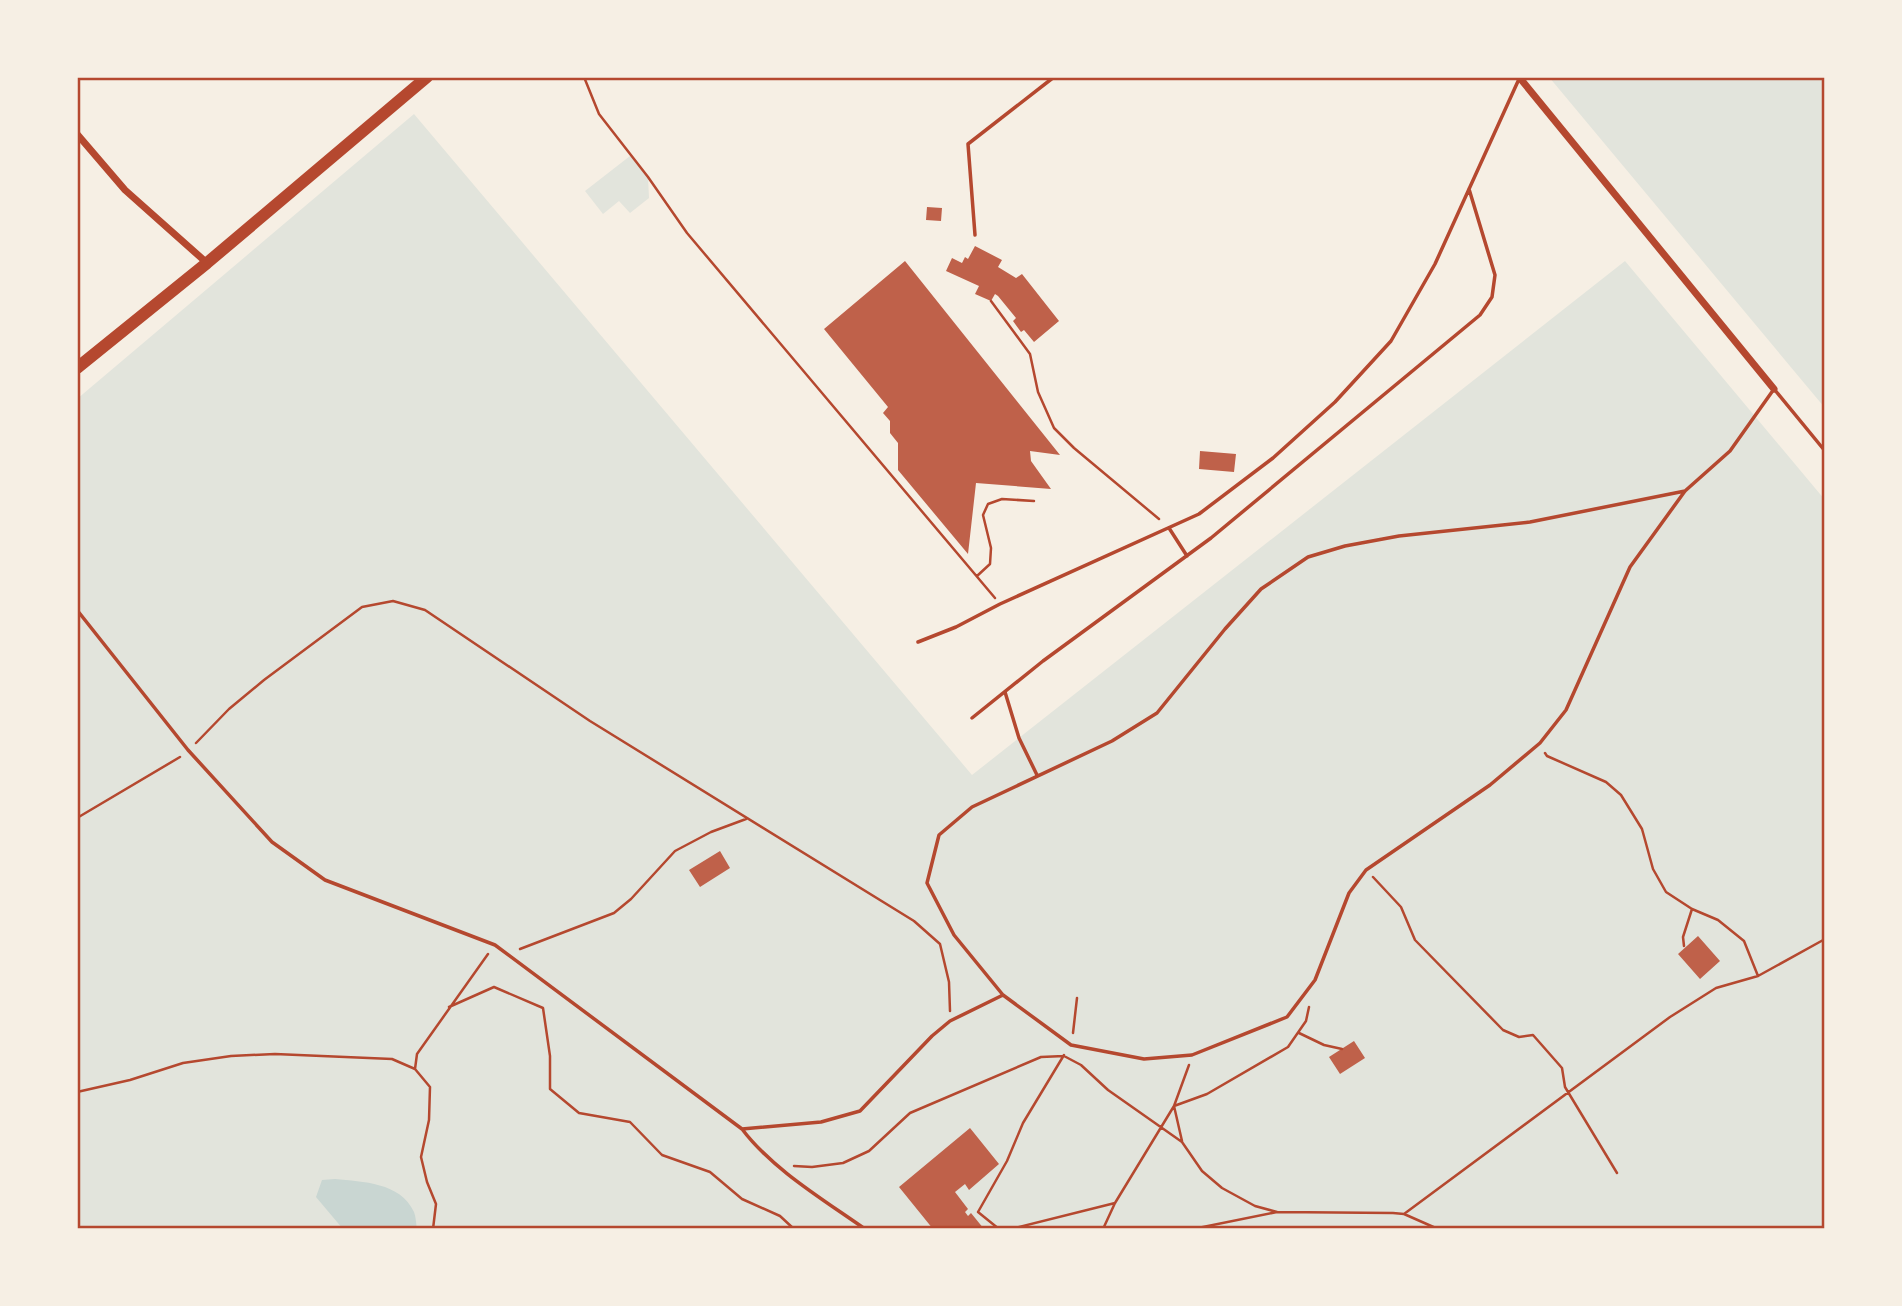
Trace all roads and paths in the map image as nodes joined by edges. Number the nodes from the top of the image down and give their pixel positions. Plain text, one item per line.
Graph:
1 (427, 77) edge
2 (584, 77) edge
3 (1055, 77) edge
4 (1520, 77) edge
5 (77, 134) edge
6 (1469, 189) junction
7 (975, 234) dead end
8 (207, 262) junction
9 (990, 301) dead end
10 (77, 368) edge
11 (1774, 389) junction
12 (1825, 451) edge
13 (1685, 491) junction
14 (1034, 500) dead end
15 (1169, 527) junction
16 (1187, 556) junction
17 (977, 576) junction
18 (1000, 604) junction
19 (77, 610) edge
20 (918, 642) dead end
21 (1005, 692) junction
22 (972, 718) dead end
23 (1540, 743) junction
24 (188, 750) junction
25 (1037, 776) junction
26 (77, 818) edge
27 (748, 818) junction
28 (1366, 870) junction
29 (1692, 909) junction
30 (1825, 939) edge
31 (495, 945) junction
32 (1684, 946) dead end
33 (507, 954) junction
34 (1758, 975) junction
35 (1003, 995) junction
36 (1077, 998) dead end
37 (449, 1007) junction
38 (1309, 1007) dead end
39 (77, 1013) edge
40 (950, 1021) junction
41 (1298, 1032) junction
42 (1072, 1045) junction
43 (1342, 1049) dead end
44 (1192, 1055) junction
45 (1064, 1056) junction
46 (415, 1069) junction
47 (77, 1084) edge
48 (1569, 1091) junction
49 (77, 1092) edge
50 (77, 1104) edge
51 (1174, 1106) junction
52 (1160, 1127) junction
53 (742, 1129) junction
54 (1182, 1142) junction
55 (780, 1165) junction
56 (1617, 1173) dead end
57 (77, 1202) edge
58 (1115, 1203) junction
59 (1277, 1212) junction
60 (1404, 1214) junction
61 (433, 1229) edge
62 (794, 1229) edge
63 (865, 1229) edge
64 (999, 1229) edge
65 (1011, 1229) edge
66 (1103, 1229) edge
67 (1193, 1229) edge
68 (1438, 1229) edge

1 - 8 main road
2 - 17 path
3 - 7 lane
4 - 6 lane
4 - 11 street
5 - 8 street
6 - 15 lane
6 - 16 lane
8 - 10 main road
9 - 15 path
11 - 12 lane
11 - 13 lane
13 - 23 lane
13 - 25 lane
14 - 17 path
15 - 16 lane
15 - 18 lane
16 - 21 lane
17 - 18 path
18 - 20 lane
19 - 24 lane
21 - 22 lane
21 - 25 lane
23 - 28 lane
23 - 29 path
24 - 26 path
24 - 27 path
24 - 31 lane
25 - 35 lane
27 - 33 path
27 - 40 path
28 - 44 lane
28 - 48 path
29 - 32 path
29 - 34 path
30 - 34 path
31 - 33 lane
31 - 37 path
33 - 53 lane
34 - 48 path
35 - 40 lane
35 - 42 lane
36 - 42 path
37 - 46 path
37 - 62 path
38 - 41 path
39 - 47 path
40 - 53 lane
41 - 43 path
41 - 51 path
42 - 44 lane
44 - 51 path
45 - 52 path
45 - 55 path
45 - 64 path
46 - 49 path
46 - 61 path
48 - 56 path
48 - 60 path
50 - 57 path
51 - 52 path
51 - 54 path
52 - 54 path
52 - 58 path
53 - 55 lane
54 - 59 path
55 - 63 lane
58 - 65 path
58 - 66 path
59 - 60 path
59 - 67 path
60 - 68 path

